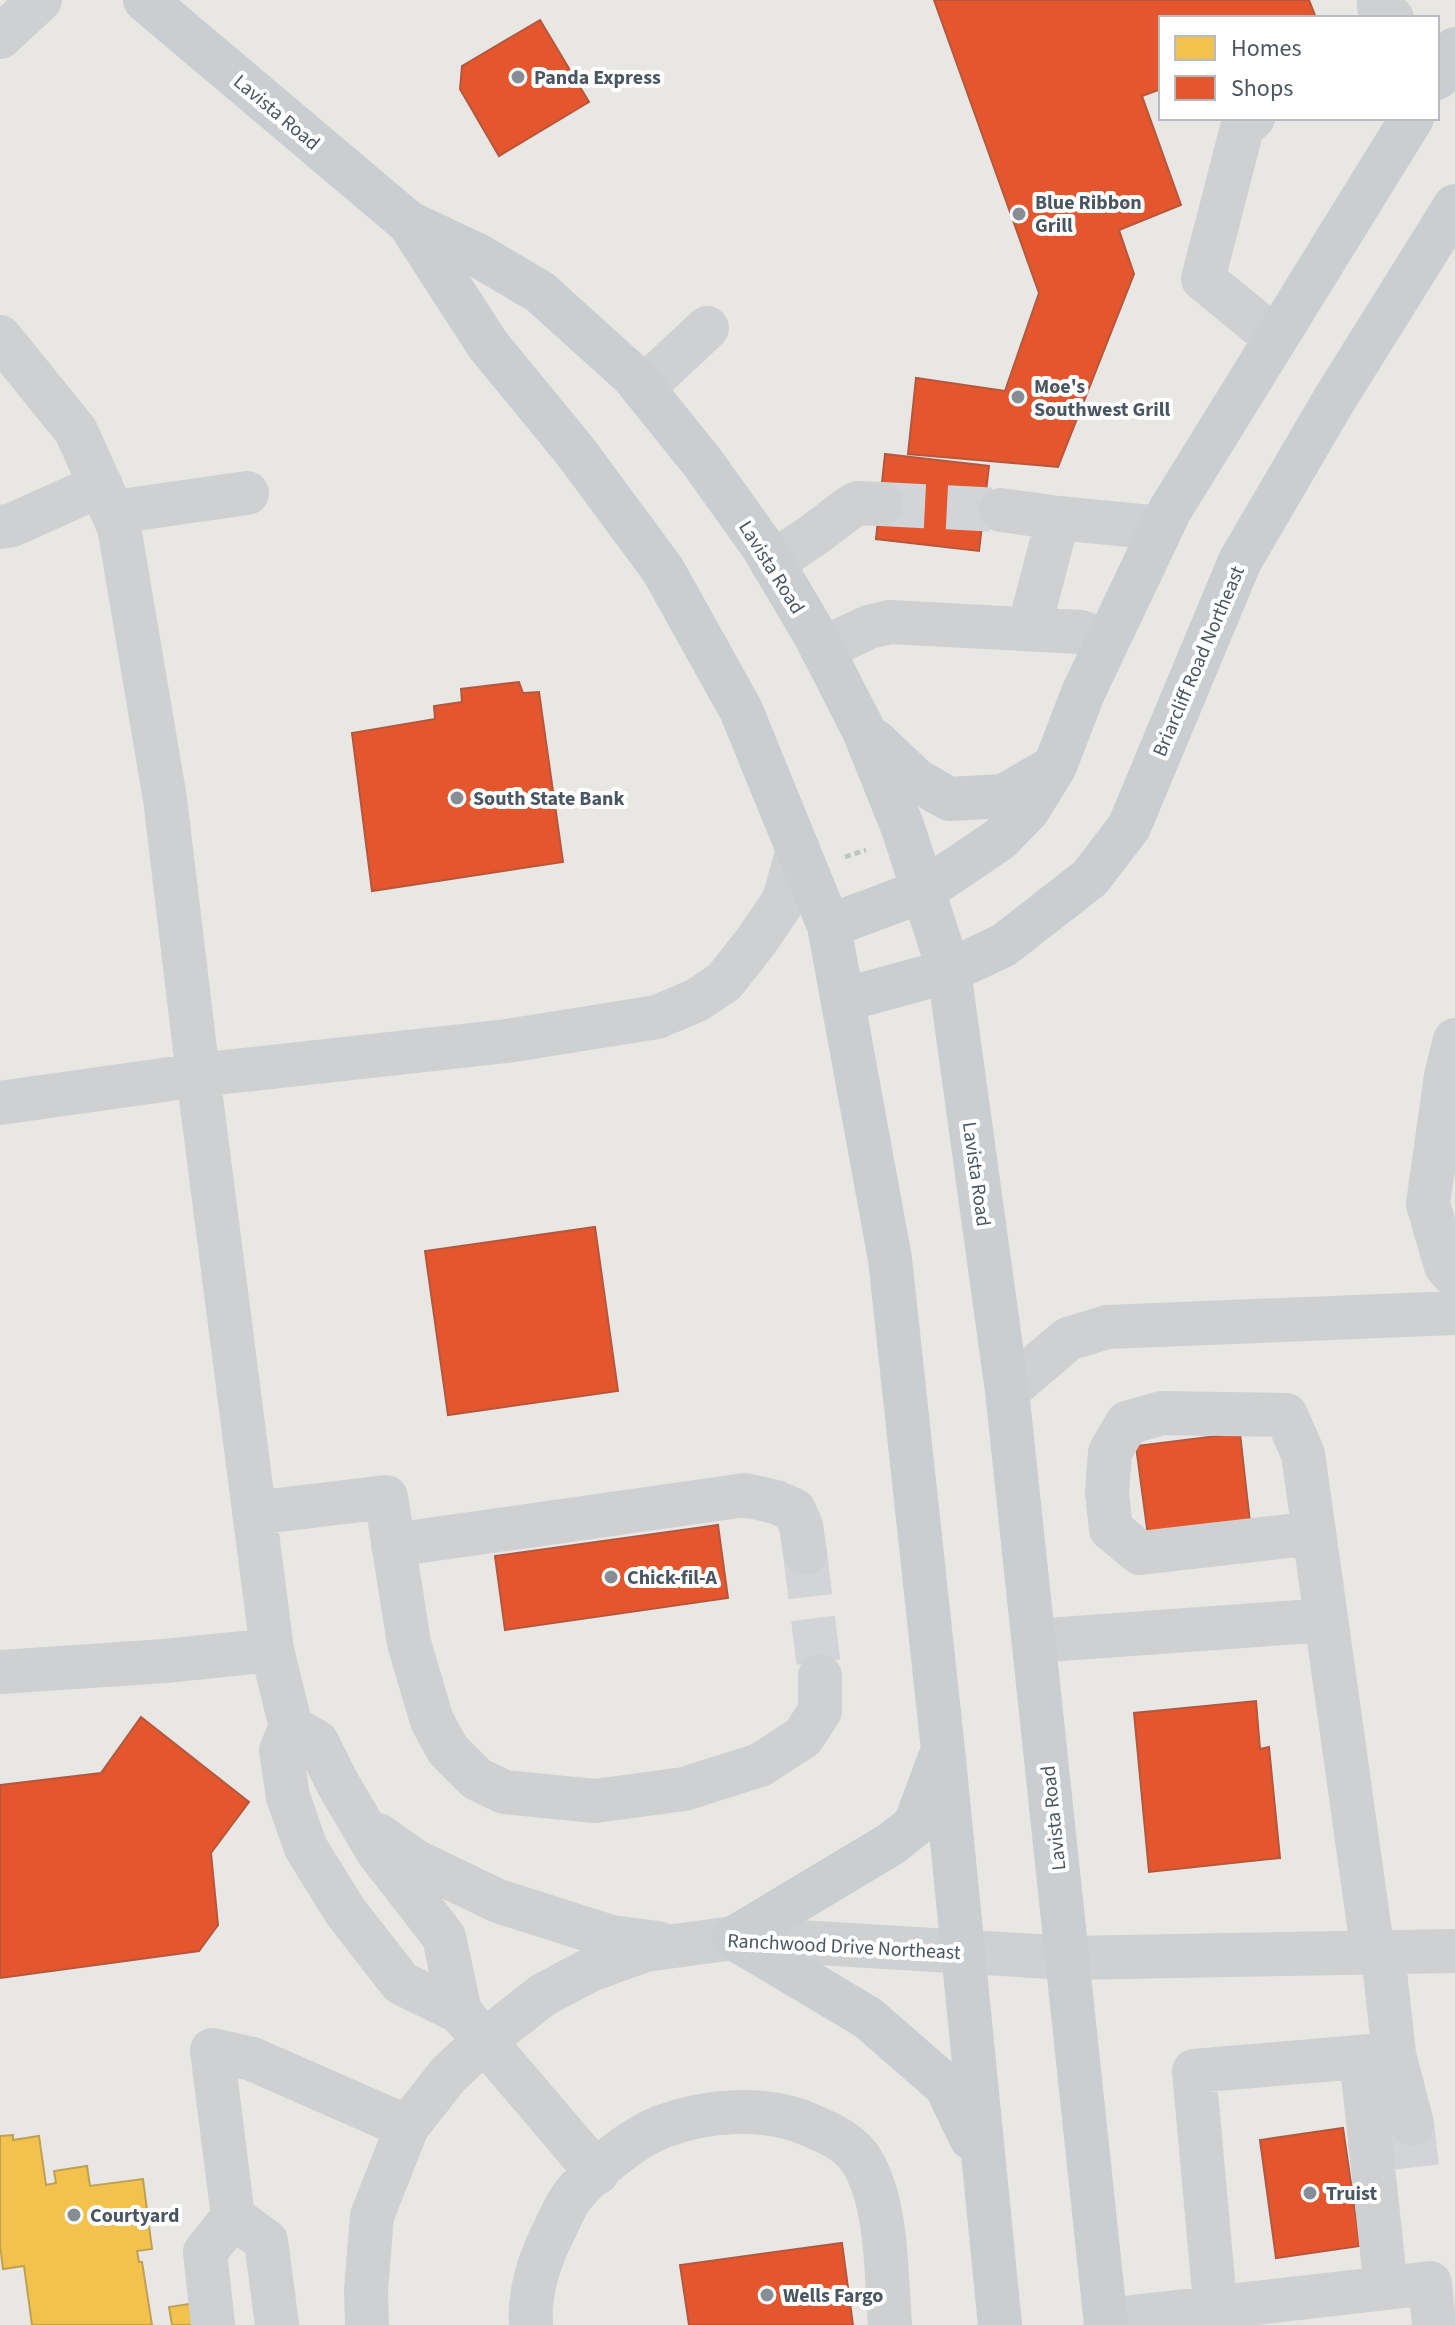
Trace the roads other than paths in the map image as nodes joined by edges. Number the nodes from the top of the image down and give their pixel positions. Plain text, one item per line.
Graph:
1 (40, 0) edge
2 (145, 0) edge
3 (0, 37) edge
4 (1251, 120) edge
5 (1411, 120) edge
6 (1455, 206) edge
7 (409, 223) junction
8 (707, 328) dead end
9 (0, 337) edge
10 (1275, 338) junction
11 (643, 388) junction
12 (247, 493) dead end
13 (107, 499) junction
14 (881, 504) tunnel mouth
15 (1001, 510) tunnel mouth
16 (1058, 518) junction
17 (0, 527) edge
18 (1161, 528) junction
19 (772, 563) junction
20 (1029, 629) junction
21 (1107, 642) junction
22 (822, 649) junction
23 (864, 731) junction
24 (1055, 766) junction
25 (798, 849) junction
26 (923, 891) junction
27 (829, 926) junction
28 (949, 971) junction
29 (843, 1000) junction
30 (1455, 1040) edge
31 (198, 1075) junction
32 (0, 1103) edge
33 (1455, 1276) edge
34 (1455, 1313) edge
35 (1007, 1391) junction
36 (254, 1513) junction
37 (1314, 1533) junction
38 (393, 1545) junction
39 (805, 1553) tunnel mouth
40 (1326, 1620) junction
41 (1034, 1641) junction
42 (272, 1650) junction
43 (0, 1672) edge
44 (820, 1676) tunnel mouth
45 (291, 1727) junction
46 (943, 1750) junction
47 (363, 1826) junction
48 (734, 1938) junction
49 (676, 1945) junction
50 (1455, 1951) edge
51 (963, 1953) junction
52 (1378, 1954) junction
53 (1068, 1958) junction
54 (472, 2027) junction
55 (1378, 2055) junction
56 (1412, 2124) tunnel mouth
57 (407, 2127) junction
58 (984, 2166) junction
59 (597, 2173) junction
60 (233, 2217) junction
61 (1386, 2288) junction
62 (1216, 2316) edge
63 (1106, 2323) edge
64 (213, 2325) edge
65 (277, 2325) edge
66 (367, 2325) edge
67 (531, 2325) edge
68 (890, 2325) edge
69 (1000, 2325) edge
70 (1434, 2325) edge

1 - 3 street
2 - 7 main road, Lavista Road
4 - 10 street
5 - 10 main road
6 - 28 main road, Briarcliff Road Northeast
7 - 11 main road, Lavista Road
7 - 25 main road, Lavista Road
8 - 11 street
9 - 13 street
10 - 18 main road
11 - 19 main road, Lavista Road
12 - 13 street
13 - 17 street
13 - 31 street
14 - 19 street
15 - 16 street
16 - 18 street
16 - 20 street
18 - 21 main road
19 - 22 main road, Lavista Road
20 - 21 street
20 - 22 street
21 - 24 main road
22 - 23 main road, Lavista Road
23 - 24 main road
23 - 26 main road, Lavista Road
24 - 26 main road
25 - 27 main road, Lavista Road
25 - 31 street
26 - 27 main road
26 - 28 main road, Lavista Road
27 - 29 main road, Lavista Road
28 - 29 main road, Briarcliff Road Northeast
28 - 35 main road, Lavista Road
29 - 46 main road, Lavista Road
30 - 33 street
31 - 32 street
31 - 36 street
34 - 35 street
35 - 41 main road, Lavista Road
36 - 38 street
36 - 42 street
37 - 37 street
37 - 40 street
38 - 39 street
38 - 44 street
40 - 41 street
40 - 52 street
41 - 53 main road, Lavista Road
42 - 43 street
42 - 45 street
45 - 47 street
45 - 54 street
46 - 48 main road
46 - 51 main road, Lavista Road
47 - 49 street
47 - 54 street
48 - 49 street, Ranchwood Drive Northeast
48 - 51 street, Ranchwood Drive Northeast
48 - 58 main road
49 - 54 street, Ranchwood Drive Northeast
50 - 52 street, Ranchwood Drive Northeast
51 - 53 street, Ranchwood Drive Northeast
51 - 58 main road, Lavista Road
52 - 53 street, Ranchwood Drive Northeast
52 - 55 street
53 - 63 main road, Lavista Road
54 - 57 street, Ranchwood Drive Northeast
54 - 59 street
55 - 56 street
55 - 61 street
55 - 62 street
57 - 60 street
57 - 66 street, Ranchwood Drive Northeast
58 - 69 main road, Lavista Road
59 - 67 street
59 - 68 street
60 - 64 street
60 - 65 street
61 - 62 street
61 - 70 street
62 - 63 street

